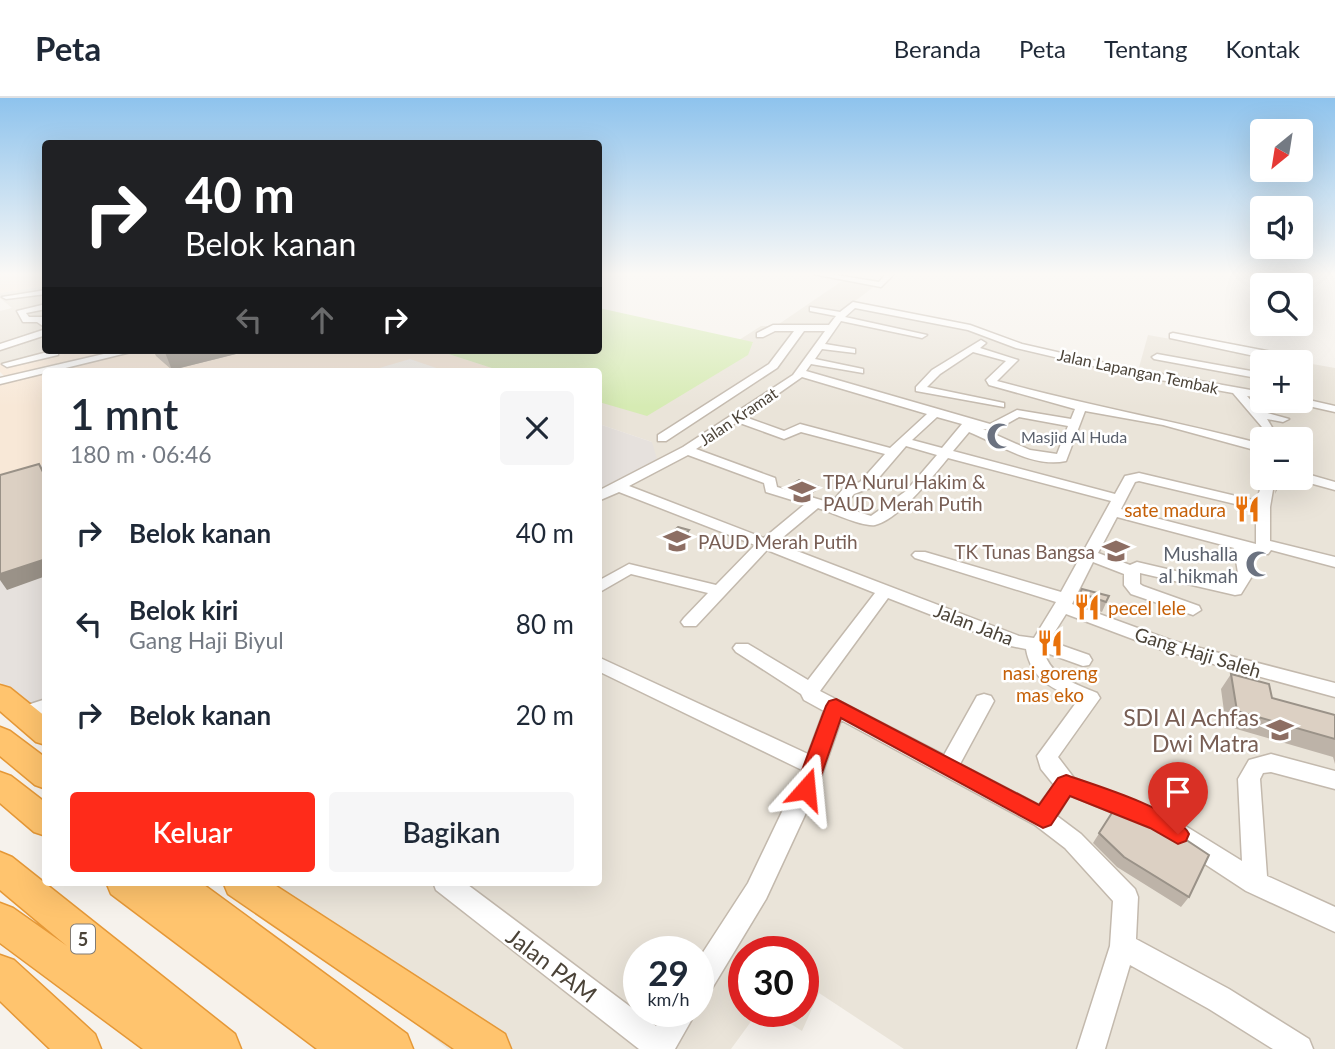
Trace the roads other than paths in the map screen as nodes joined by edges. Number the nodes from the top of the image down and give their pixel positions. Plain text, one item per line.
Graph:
1 (25, 318) edge
2 (838, 318) edge
3 (850, 318) edge
4 (923, 318) edge
5 (42, 322) edge
6 (801, 328) junction
7 (831, 328) junction
8 (42, 333) edge
9 (760, 335) dead end
10 (922, 335) dead end
11 (1173, 336) dead end
12 (990, 338) junction
13 (820, 346) junction
14 (0, 347) edge
15 (973, 349) junction
16 (852, 351) dead end
17 (1250, 351) edge
18 (46, 354) edge
19 (119, 354) edge
20 (127, 354) edge
21 (1157, 357) dead end
22 (811, 361) junction
23 (7, 364) dead end
24 (83, 364) junction
25 (66, 368) edge
26 (859, 372) dead end
27 (42, 373) edge
28 (801, 373) junction
29 (42, 374) edge
30 (1250, 374) edge
31 (29, 376) junction
32 (757, 377) junction
33 (0, 382) edge
34 (784, 384) junction
35 (1237, 391) junction
36 (1250, 393) edge
37 (1041, 396) junction
38 (1313, 404) edge
39 (1000, 405) dead end
40 (1082, 407) junction
41 (1250, 407) edge
42 (1335, 409) edge
43 (935, 412) junction
44 (1255, 413) joint
45 (1031, 415) junction
46 (735, 417) junction
47 (1283, 419) dead end
48 (968, 424) junction
49 (1076, 424) junction
50 (1268, 427) edge
51 (662, 438) dead end
52 (904, 442) junction
53 (1250, 445) edge
54 (687, 450) junction
55 (893, 452) junction
56 (945, 453) junction
57 (1313, 479) edge
58 (1335, 486) edge
59 (619, 487) junction
60 (1267, 490) edge
61 (602, 495) edge
62 (814, 504) junction
63 (1115, 505) junction
64 (1263, 507) junction
65 (833, 510) junction
66 (764, 545) junction
67 (1241, 546) junction
68 (1263, 548) junction
69 (920, 555) dead end
70 (1089, 555) junction
71 (1335, 562) edge
72 (1132, 571) junction
73 (602, 586) edge
74 (886, 590) junction
75 (719, 591) junction
76 (1064, 603) junction
77 (1193, 610) dead end
78 (690, 622) dead end
79 (1035, 644) junction
80 (742, 648) dead end
81 (1083, 660) dead end
82 (602, 665) edge
83 (810, 690) junction
84 (1335, 690) edge
85 (0, 695) edge
86 (984, 701) dead end
87 (836, 706) junction
88 (34, 710) edge
89 (42, 726) edge
90 (0, 738) edge
91 (813, 766) junction
92 (948, 767) junction
93 (42, 773) edge
94 (1335, 780) edge
95 (1066, 784) junction
96 (0, 785) edge
97 (42, 818) edge
98 (1043, 818) junction
99 (0, 868) edge
100 (1255, 883) junction
101 (128, 886) edge
102 (177, 886) edge
103 (246, 886) edge
104 (450, 886) edge
105 (1335, 920) edge
106 (0, 921) edge
107 (1123, 946) junction
108 (714, 960) edge
109 (0, 974) edge
110 (672, 1027) edge
111 (659, 1048) edge
112 (80, 1049) edge
113 (177, 1049) edge
114 (220, 1049) edge
115 (351, 1049) edge
116 (392, 1049) edge
117 (490, 1049) edge
118 (1091, 1049) edge
119 (1299, 1049) edge

1 - 5 street
2 - 7 street, Jalan Kramat
3 - 10 street
4 - 12 street, Jalan Lapangan Tembak
6 - 7 street
6 - 9 street
6 - 32 street
7 - 13 street, Jalan Kramat
8 - 14 street
11 - 17 street
12 - 15 street
12 - 35 street, Jalan Lapangan Tembak
13 - 16 street
13 - 22 street, Jalan Kramat
15 - 37 street
15 - 39 street
18 - 23 street
19 - 24 street
20 - 24 street
21 - 30 street
22 - 26 street
22 - 28 street, Jalan Kramat
24 - 25 street
27 - 31 street
28 - 34 street, Jalan Kramat
28 - 43 street
29 - 31 street
31 - 33 street
32 - 34 street
32 - 51 street
34 - 46 street, Jalan Kramat
35 - 36 street, Jalan Lapangan Tembak
35 - 41 street
37 - 40 street
37 - 45 street
38 - 42 street
40 - 49 street
40 - 53 street
43 - 48 street
43 - 52 street
44 - 47 street
44 - 50 street
45 - 48 street
45 - 49 street
46 - 54 street, Jalan Kramat
46 - 55 street
48 - 49 street
48 - 56 street
52 - 55 street
52 - 56 street
54 - 59 street, Jalan Kramat
54 - 62 street
55 - 65 street
56 - 63 street
56 - 65 street
57 - 58 street
59 - 61 street, Jalan Kramat
59 - 66 street, Jalan Jaha
60 - 64 street
62 - 65 street
62 - 66 street
63 - 64 street, Jalan Jaha
63 - 67 street
63 - 70 street, Jalan Jaha
64 - 68 street
66 - 74 street, Jalan Jaha
66 - 75 street
67 - 68 street
67 - 72 street
68 - 71 street
69 - 76 street, Gang Haji Saleh
70 - 72 street
70 - 76 street, Jalan Jaha
72 - 77 street
73 - 75 street
74 - 79 street, Jalan Jaha
74 - 83 street
75 - 78 street
76 - 79 street, Jalan Jaha
76 - 84 street, Gang Haji Saleh
79 - 81 street
79 - 95 street
80 - 83 street
82 - 91 street
83 - 87 street
85 - 88 highway
86 - 92 street
87 - 91 street
87 - 92 street
88 - 89 highway
90 - 93 highway
91 - 108 street
92 - 98 street
94 - 100 street
95 - 98 street
95 - 100 street
96 - 97 highway
98 - 107 street
99 - 114 highway, 5
100 - 105 street
101 - 115 highway
102 - 116 highway
103 - 117 highway
104 - 111 street, Jalan PAM
106 - 113 highway
107 - 118 street
107 - 119 street
109 - 112 highway
110 - 111 street

